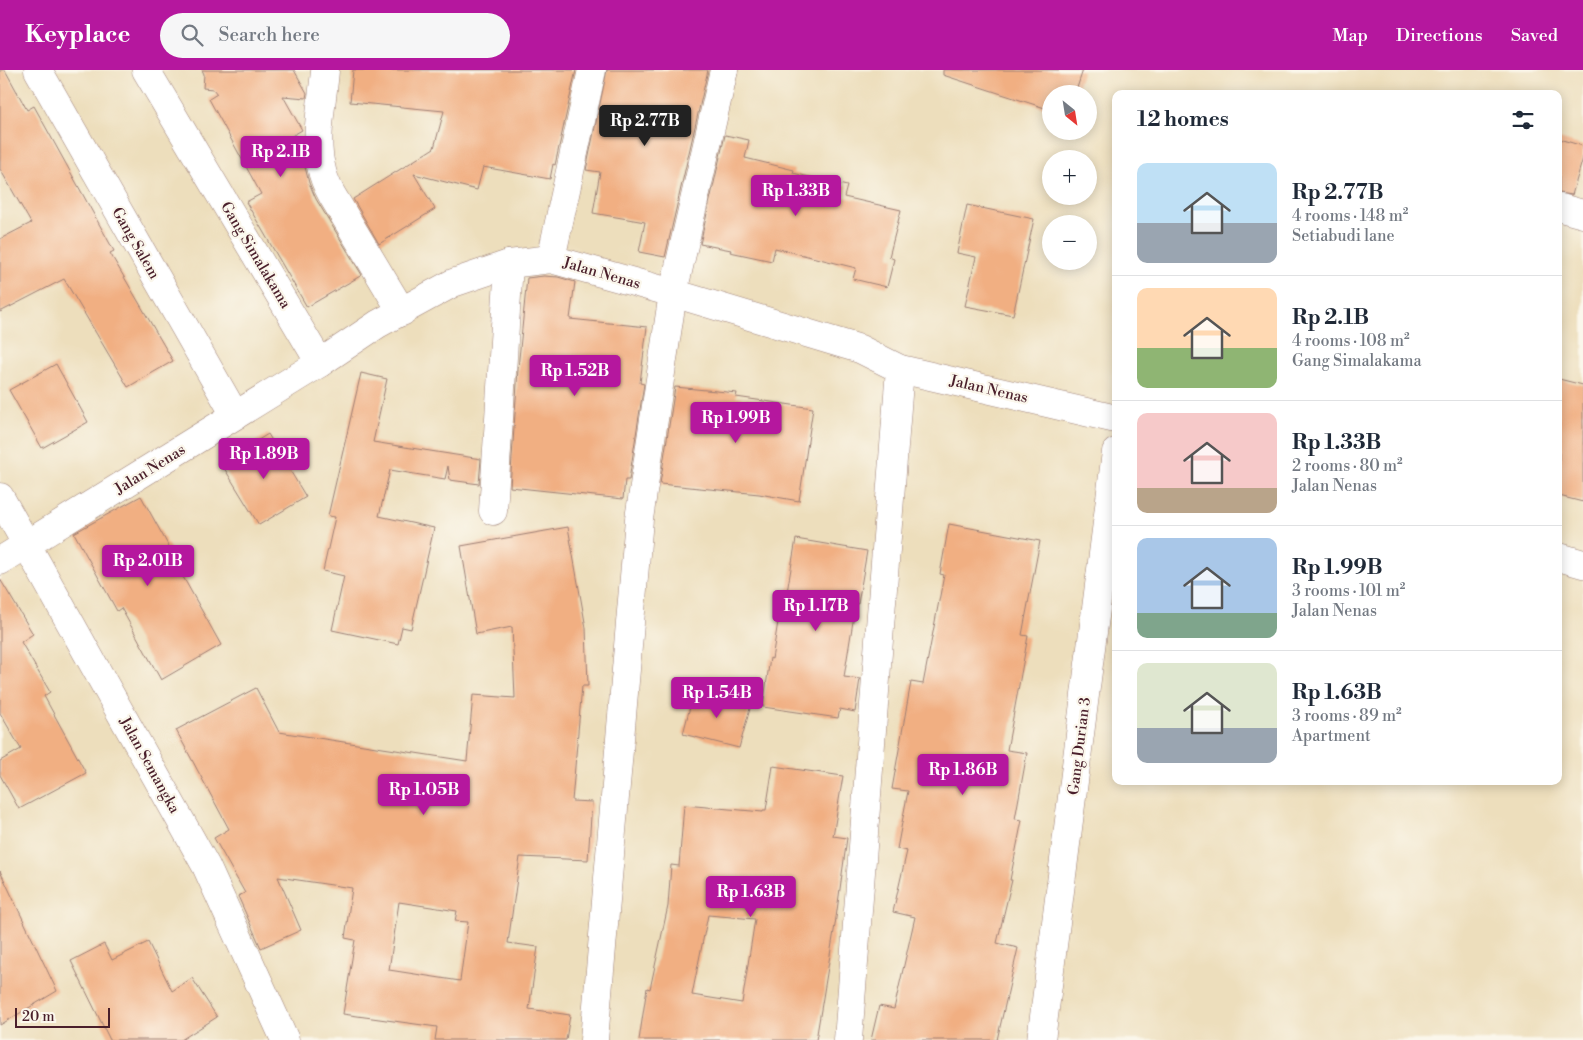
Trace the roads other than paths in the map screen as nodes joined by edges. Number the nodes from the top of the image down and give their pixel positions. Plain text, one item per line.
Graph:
1 (38, 70) edge
2 (146, 70) edge
3 (326, 70) edge
4 (592, 70) edge
5 (724, 70) edge
6 (551, 259) junction
7 (509, 264) junction
8 (673, 293) junction
9 (402, 312) junction
10 (320, 363) junction
11 (900, 369) junction
12 (235, 415) junction
13 (1112, 418) edge
14 (1112, 483) edge
15 (0, 497) edge
16 (493, 511) dead end
17 (26, 545) junction
18 (1562, 559) edge
19 (0, 561) edge
20 (1583, 564) edge
21 (285, 1040) edge
22 (594, 1040) edge
23 (848, 1040) edge
24 (1041, 1040) edge

1 - 12 street, Gang Salem
2 - 10 street, Gang Simalakama
3 - 9 street
4 - 6 street
5 - 8 street
6 - 7 street, Jalan Nenas
6 - 8 street, Jalan Nenas
7 - 9 street, Jalan Nenas
7 - 16 street
8 - 11 street, Jalan Nenas
8 - 22 street
9 - 10 street, Jalan Nenas
10 - 12 street, Jalan Nenas
11 - 13 street, Jalan Nenas
11 - 23 street
12 - 17 street, Jalan Nenas
14 - 24 street, Gang Durian 3
15 - 17 street, Jalan Semangka
17 - 19 street, Jalan Nenas
17 - 21 street, Jalan Semangka
18 - 20 street

